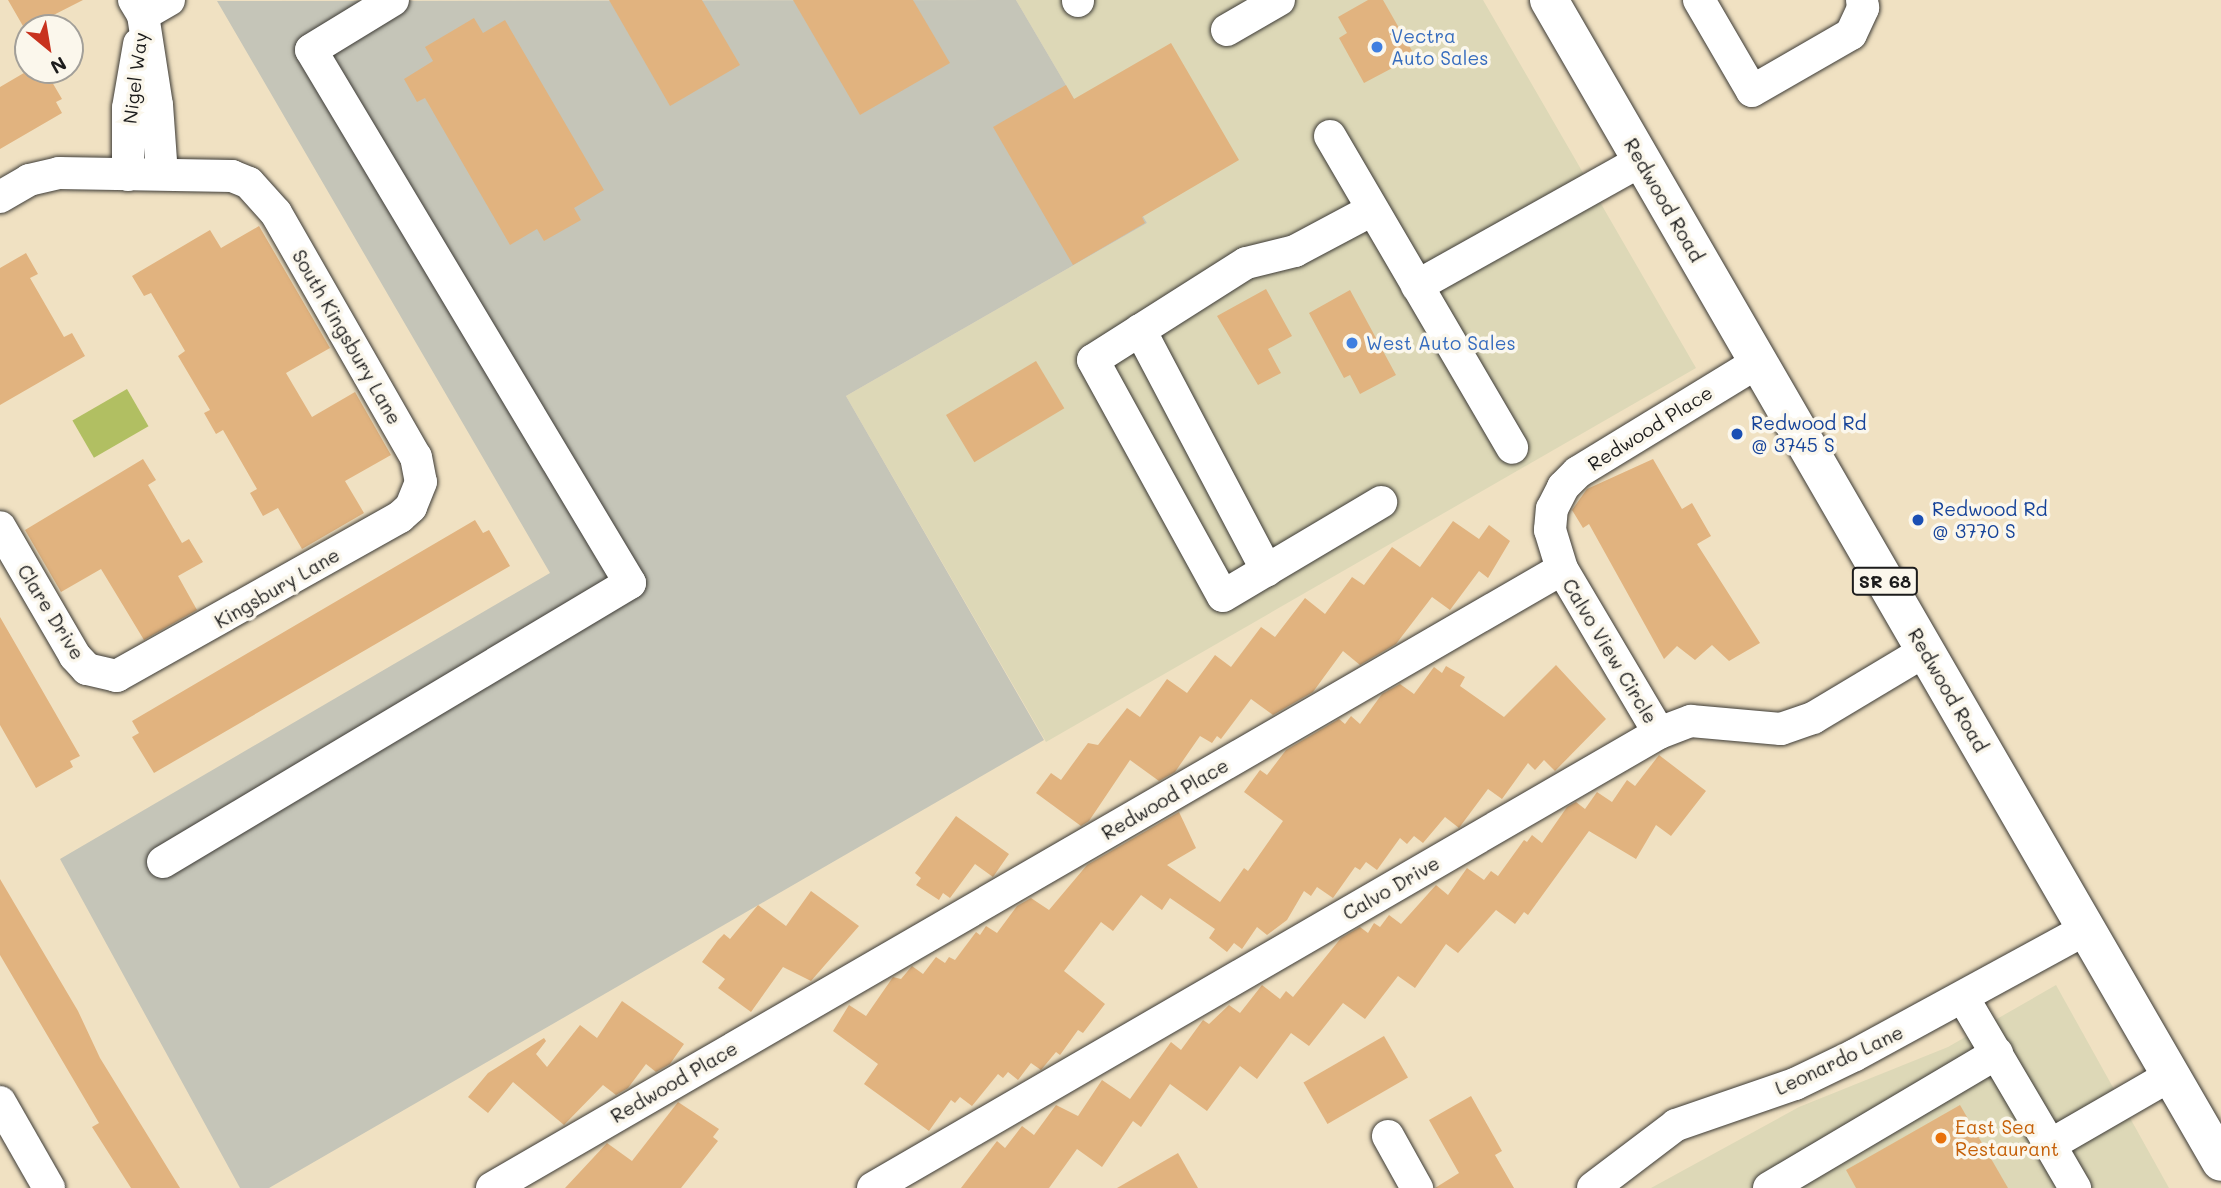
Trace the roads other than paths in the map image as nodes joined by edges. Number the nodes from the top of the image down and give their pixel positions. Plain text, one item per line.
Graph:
1 (393, 0) edge
2 (1279, 0) edge
3 (1549, 0) edge
4 (1699, 0) edge
5 (1861, 0) edge
6 (149, 5) edge
7 (1227, 30) dead end
8 (1329, 136) dead end
9 (1641, 161) junction
10 (162, 174) junction
11 (128, 175) junction
12 (0, 197) edge
13 (1372, 210) junction
14 (1417, 286) junction
15 (1140, 330) junction
16 (1758, 362) junction
17 (1512, 448) dead end
18 (421, 482) joint
19 (1381, 502) dead end
20 (0, 527) edge
21 (1562, 569) junction
22 (1266, 570) junction
23 (1925, 651) junction
24 (117, 676) joint
25 (1659, 733) junction
26 (163, 862) dead end
27 (2086, 929) junction
28 (1964, 999) junction
29 (1997, 1053) junction
30 (2171, 1075) junction
31 (0, 1102) edge
32 (1388, 1136) dead end
33 (2050, 1145) junction
34 (2219, 1154) edge
35 (877, 1186) edge
36 (49, 1188) edge
37 (492, 1188) edge
38 (1417, 1188) edge
39 (1593, 1188) edge
40 (1769, 1188) edge
41 (2075, 1188) edge

1 - 26 street
2 - 7 street
3 - 9 main road, Redwood Road / SR 68
4 - 5 street
6 - 10 street, Nigel Way
6 - 11 street, Nigel Way
8 - 13 street
9 - 14 street
9 - 16 main road, Redwood Road / SR 68
10 - 11 street
10 - 18 street, South Kingsbury Lane
11 - 12 street
13 - 14 street
13 - 15 street
14 - 17 street
15 - 22 street
15 - 22 street
16 - 21 street, Redwood Place
16 - 23 main road, Redwood Road / SR 68
18 - 24 street, Kingsbury Lane
19 - 22 street
20 - 24 street, Clare Drive
21 - 25 street, Calvo View Circle
21 - 37 street, Redwood Place
23 - 25 street, Calvo Drive
23 - 27 main road, Redwood Road / SR 68
25 - 35 street, Calvo Drive
27 - 28 street, Leonardo Lane
27 - 30 main road, Redwood Road / SR 68
28 - 29 street
28 - 39 street, Leonardo Lane
29 - 33 street
29 - 40 street
30 - 33 street
30 - 34 main road, Redwood Road / SR 68
31 - 36 street
32 - 38 street
33 - 41 street

